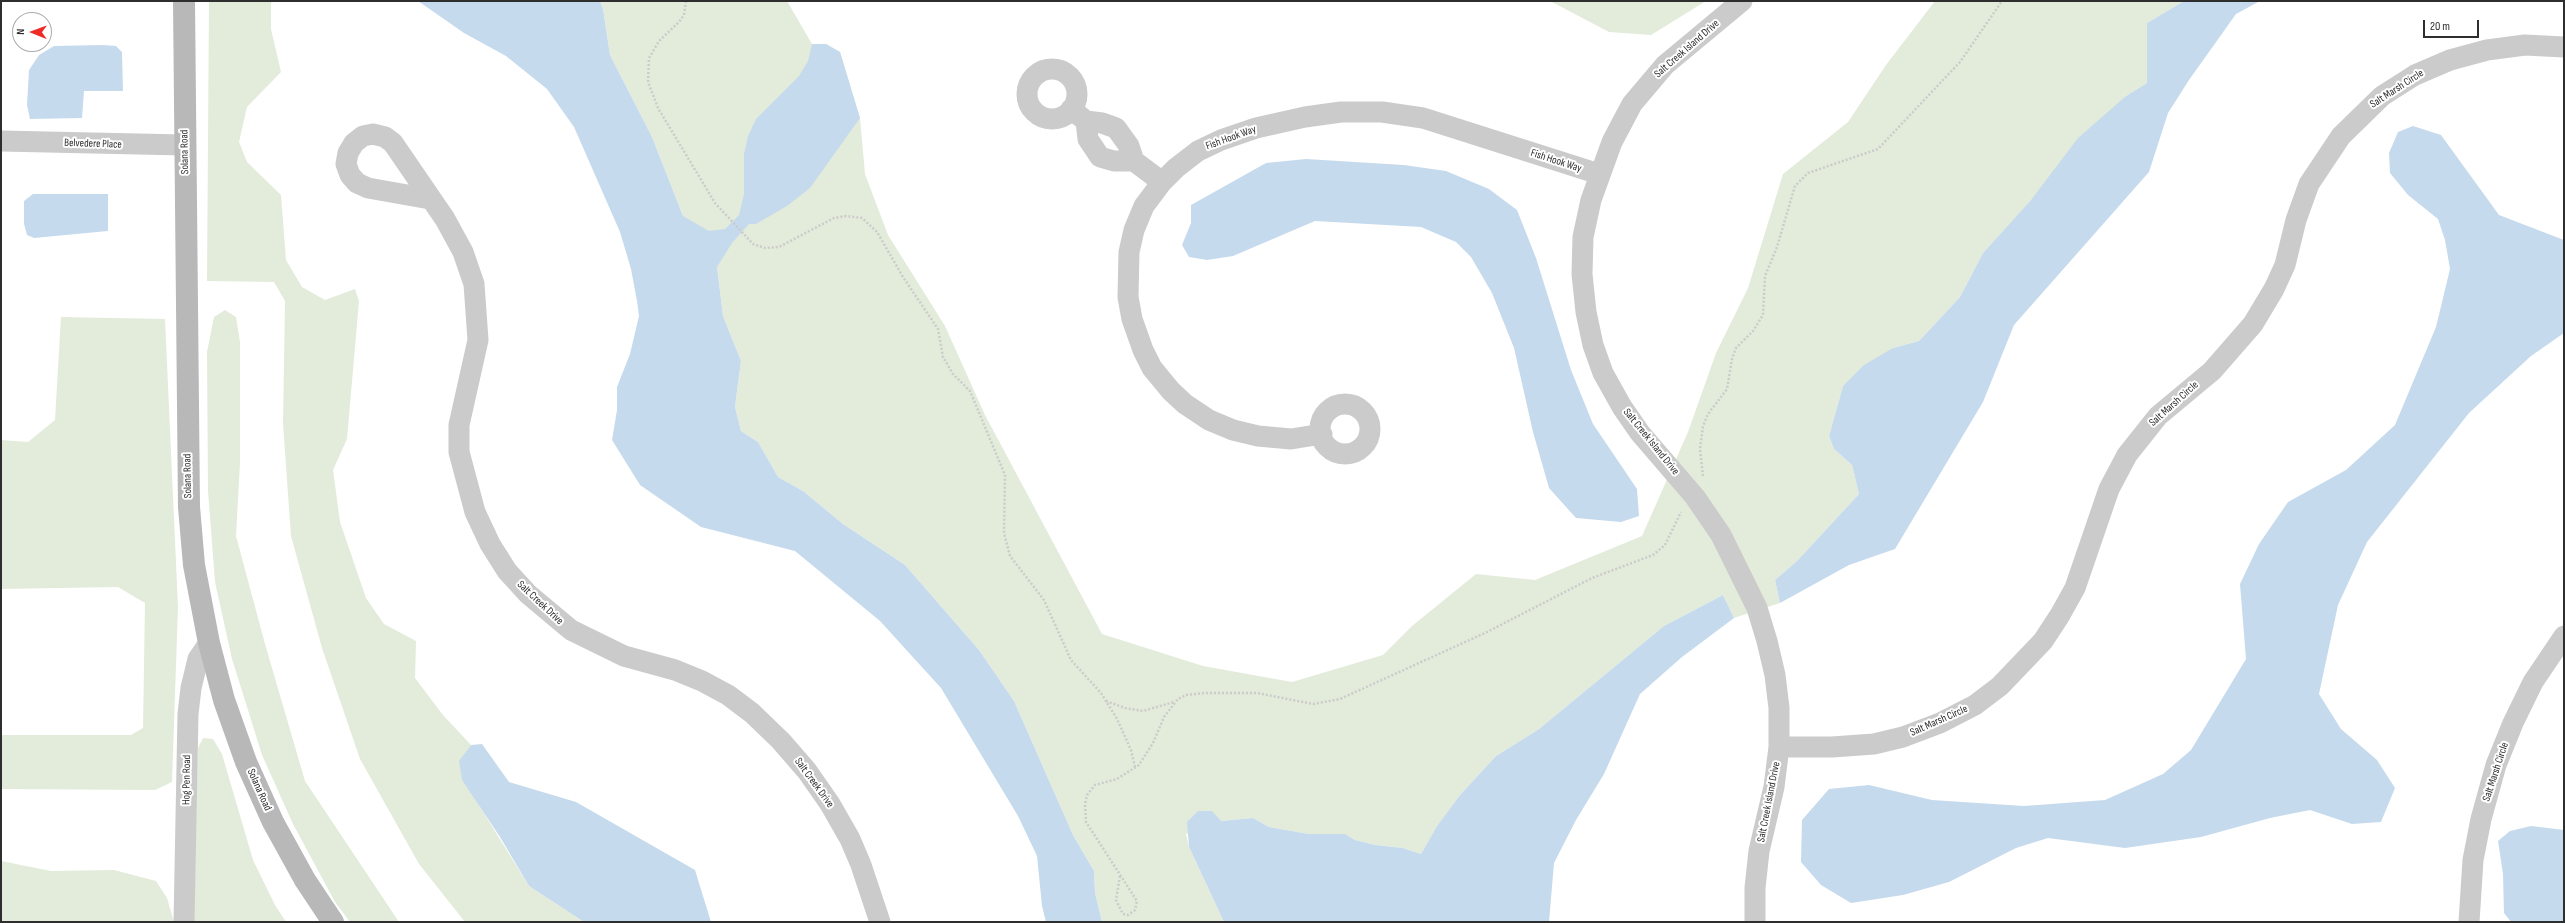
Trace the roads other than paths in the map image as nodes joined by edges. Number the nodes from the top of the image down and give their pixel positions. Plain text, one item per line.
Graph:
1 (184, 1) edge
2 (1742, 1) edge
3 (2564, 47) edge
4 (1, 142) edge
5 (184, 145) junction
6 (1134, 161) junction
7 (1598, 174) junction
8 (1162, 182) junction
9 (430, 199) dead end
10 (1322, 434) dead end
11 (2564, 636) edge
12 (208, 643) junction
13 (1779, 746) junction
14 (184, 922) edge
15 (333, 922) edge
16 (880, 922) edge
17 (1755, 922) edge
18 (2469, 922) edge

1 - 5 street, Solana Road
2 - 7 street, Salt Creek Island Drive
3 - 13 street, Salt Marsh Circle
4 - 5 street, Belvedere Place
5 - 12 street, Solana Road
6 - 6 street
6 - 8 street
7 - 8 street, Fish Hook Way
7 - 13 street, Salt Creek Island Drive
8 - 10 street, Fish Hook Way
9 - 16 street, Salt Creek Drive
11 - 18 street, Salt Marsh Circle
12 - 14 street, Hog Pen Road
12 - 15 street, Solana Road
13 - 17 street, Salt Creek Island Drive

